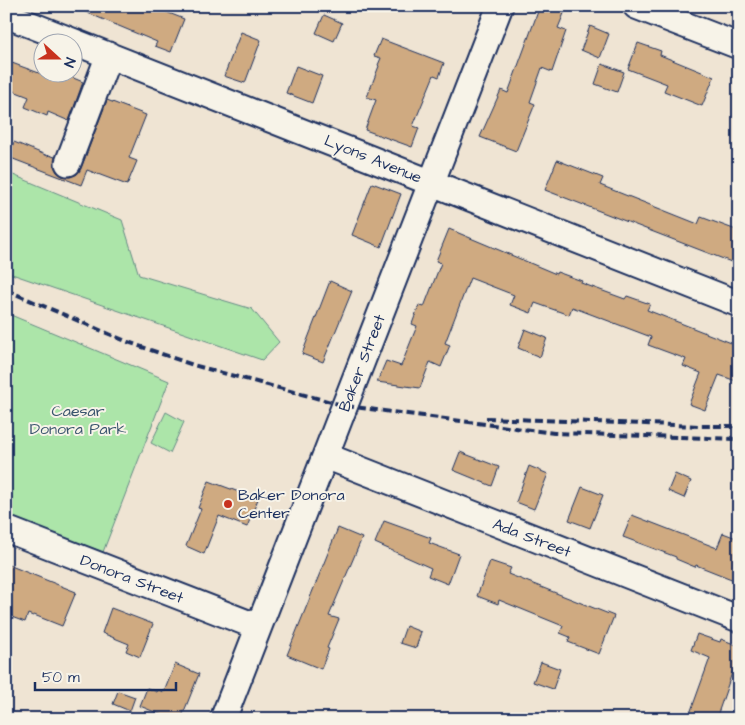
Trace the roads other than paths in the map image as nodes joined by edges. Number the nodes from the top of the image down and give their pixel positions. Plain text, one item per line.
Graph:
1 (500, 6) edge
2 (636, 6) edge
3 (6, 16) edge
4 (739, 46) edge
5 (109, 55) junction
6 (68, 163) dead end
7 (431, 183) junction
8 (739, 304) edge
9 (326, 456) junction
10 (6, 530) edge
11 (739, 619) edge
12 (258, 628) junction
13 (223, 719) edge

1 - 7 street, Baker Street
2 - 4 street
3 - 5 street, Lyons Avenue
5 - 6 street
5 - 7 street, Lyons Avenue
7 - 8 street, Lyons Avenue
7 - 9 street, Baker Street
9 - 11 street, Ada Street
9 - 12 street, Baker Street
10 - 12 street, Donora Street
12 - 13 street, Baker Street

